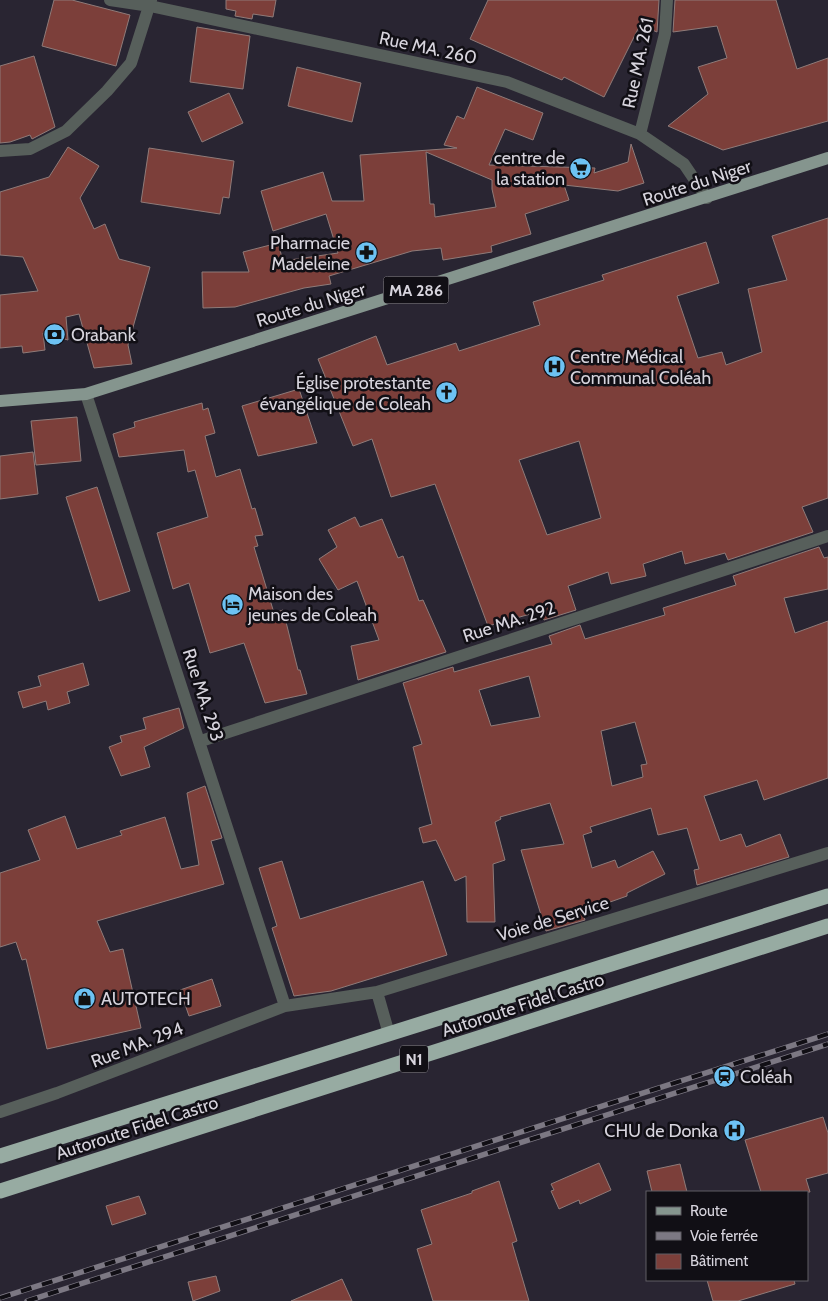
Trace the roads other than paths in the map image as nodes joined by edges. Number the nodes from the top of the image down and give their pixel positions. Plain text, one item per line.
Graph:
1 (110, 0) edge
2 (667, 0) edge
3 (150, 3) edge
4 (640, 134) junction
5 (0, 151) edge
6 (828, 158) edge
7 (707, 198) junction
8 (86, 394) junction
9 (0, 401) edge
10 (828, 536) edge
11 (201, 741) junction
12 (828, 853) edge
13 (828, 896) edge
14 (828, 926) edge
15 (378, 992) junction
16 (285, 1006) junction
17 (389, 1034) junction
18 (0, 1112) edge
19 (0, 1156) edge
20 (0, 1191) edge

1 - 3 street, Rue MA. 260
2 - 4 street, Rue MA. 261
3 - 4 street, Rue MA. 260
3 - 5 street
4 - 7 street, Rue MA. 260
6 - 7 main road, Route du Niger / MA 286
7 - 8 main road, Route du Niger / MA 286
8 - 9 main road, Route du Niger / MA 286
8 - 11 street, Rue MA. 293
10 - 11 street, Rue MA. 292
11 - 16 street, Rue MA. 293
12 - 15 street, Voie de Service
13 - 17 highway, Autoroute Fidel Castro / N1
14 - 20 highway, Autoroute Fidel Castro / N1
15 - 16 street, Voie de Service
15 - 17 street
16 - 18 street, Rue MA. 294
17 - 19 highway, Autoroute Fidel Castro / N1

